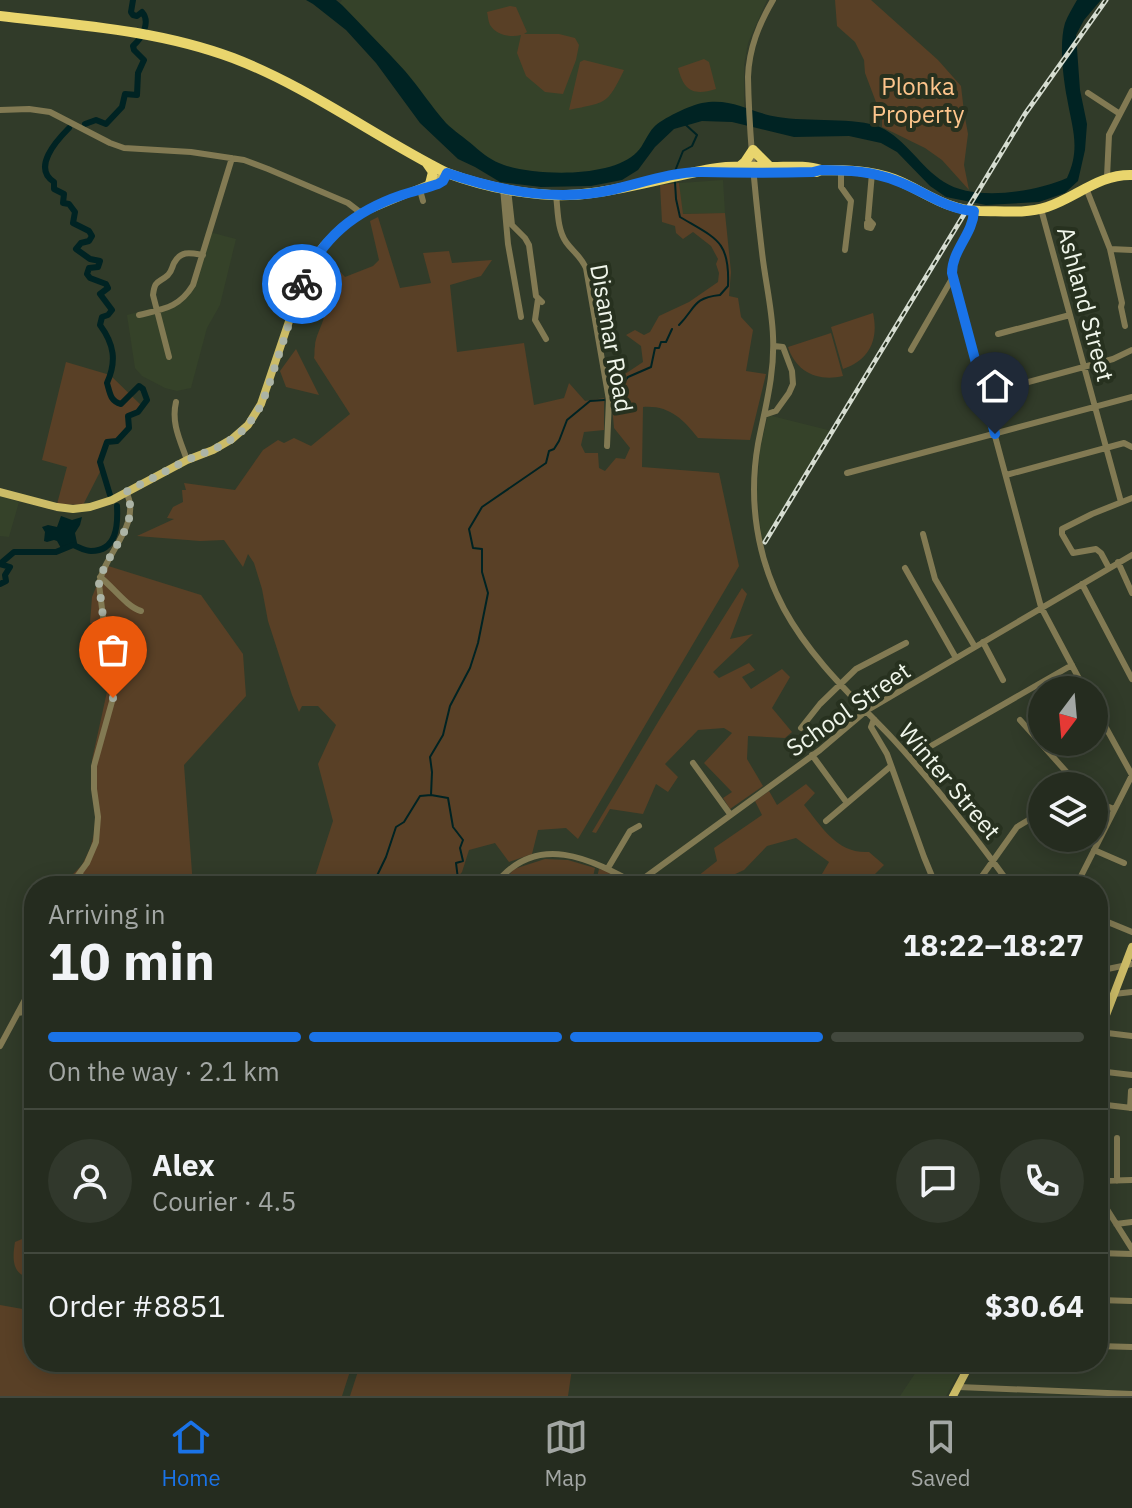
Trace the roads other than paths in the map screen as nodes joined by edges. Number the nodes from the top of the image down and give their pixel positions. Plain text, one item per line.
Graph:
1 (773, 0) edge
2 (0, 16) edge
3 (1132, 91) edge
4 (1088, 93) dead end
5 (0, 110) edge
6 (1120, 114) junction
7 (753, 150) junction
8 (230, 158) junction
9 (424, 161) junction
10 (739, 167) junction
11 (770, 167) junction
12 (754, 170) junction
13 (821, 170) junction
14 (841, 170) junction
15 (702, 172) junction
16 (447, 173) junction
17 (872, 173) junction
18 (1132, 175) edge
19 (1107, 177) junction
20 (430, 184) junction
21 (505, 188) junction
22 (1086, 188) junction
23 (420, 190) junction
24 (406, 193) junction
25 (556, 195) junction
26 (423, 201) dead end
27 (1041, 208) junction
28 (974, 211) junction
29 (361, 213) junction
30 (848, 221) junction
31 (1110, 249) junction
32 (845, 250) dead end
33 (1132, 250) edge
34 (203, 255) junction
35 (953, 277) junction
36 (1132, 301) edge
37 (1122, 303) junction
38 (157, 311) junction
39 (139, 315) dead end
40 (1070, 315) junction
41 (521, 317) dead end
42 (1125, 326) dead end
43 (998, 334) dead end
44 (546, 339) dead end
45 (774, 346) junction
46 (911, 350) dead end
47 (1132, 350) edge
48 (169, 357) dead end
49 (1084, 367) junction
50 (984, 394) junction
51 (1132, 397) edge
52 (176, 402) dead end
53 (1095, 407) junction
54 (764, 415) junction
55 (995, 434) junction
56 (607, 446) dead end
57 (1132, 447) edge
58 (1105, 448) junction
59 (187, 460) junction
60 (847, 473) dead end
61 (1006, 475) junction
62 (0, 492) edge
63 (126, 492) junction
64 (1132, 498) edge
65 (1121, 502) junction
66 (923, 534) dead end
67 (1132, 555) edge
68 (1118, 562) junction
69 (905, 568) dead end
70 (1109, 568) junction
71 (100, 577) junction
72 (1082, 584) junction
73 (1132, 593) edge
74 (1041, 607) junction
75 (141, 611) dead end
76 (983, 642) junction
77 (906, 643) dead end
78 (975, 647) junction
79 (956, 658) junction
80 (1072, 665) junction
81 (1078, 676) edge
82 (1132, 679) edge
83 (1003, 680) dead end
84 (841, 683) junction
85 (866, 711) junction
86 (874, 719) junction
87 (1020, 720) dead end
88 (801, 728) dead end
89 (1108, 731) edge
90 (812, 755) junction
91 (910, 758) junction
92 (693, 763) dead end
93 (891, 766) junction
94 (1066, 772) edge
95 (1132, 775) edge
96 (847, 803) junction
97 (1108, 807) edge
98 (1114, 809) junction
99 (730, 814) junction
100 (1028, 820) edge
101 (826, 821) dead end
102 (1108, 821) edge
103 (639, 826) dead end
104 (1093, 852) edge
105 (1099, 852) edge
106 (993, 860) junction
107 (1124, 863) dead end
108 (608, 868) junction
109 (80, 873) junction
110 (78, 876) edge
111 (81, 876) edge
112 (502, 876) edge
113 (622, 876) edge
114 (650, 876) edge
115 (932, 876) edge
116 (982, 876) edge
117 (1004, 876) edge
118 (1081, 876) edge
119 (1108, 922) edge
120 (1132, 932) edge
121 (1132, 947) edge
122 (1128, 965) edge
123 (1108, 969) edge
124 (1132, 992) edge
125 (1114, 994) junction
126 (23, 1003) edge
127 (1108, 1010) edge
128 (24, 1012) edge
129 (18, 1013) junction
130 (1108, 1035) edge
131 (1132, 1036) edge
132 (0, 1046) edge
133 (1108, 1072) edge
134 (1132, 1075) edge
135 (1131, 1091) edge
136 (1108, 1105) edge
137 (1131, 1108) edge
138 (1117, 1138) dead end
139 (1132, 1180) edge
140 (1108, 1181) edge
141 (1117, 1181) junction
142 (1108, 1211) edge
143 (1132, 1222) edge
144 (1116, 1224) junction
145 (1132, 1250) edge
146 (1108, 1252) edge
147 (1108, 1300) edge
148 (1132, 1301) edge
149 (1108, 1346) edge
150 (1132, 1347) edge
151 (966, 1372) edge
152 (959, 1387) junction
153 (994, 1392) edge
154 (1100, 1394) edge
155 (1132, 1394) edge
156 (953, 1396) edge

1 - 7 street
2 - 9 highway
3 - 6 street
4 - 6 street
5 - 8 street
6 - 19 street
7 - 10 highway
7 - 11 highway
7 - 12 street
8 - 29 street
8 - 34 street
9 - 16 highway
9 - 20 highway
10 - 12 highway
10 - 15 highway
11 - 12 highway
11 - 13 highway
12 - 13 highway
12 - 15 highway
12 - 45 street
13 - 14 highway
14 - 17 highway
14 - 30 street
15 - 25 highway
16 - 20 main road
16 - 21 highway
16 - 23 main road
17 - 28 highway
17 - 30 street
18 - 19 highway
19 - 22 highway
20 - 24 main road
21 - 25 highway
21 - 41 street
21 - 44 street
22 - 27 highway
22 - 31 street
23 - 24 main road
23 - 26 street
24 - 29 main road
25 - 56 street, Disamar Road
27 - 28 highway
27 - 40 street, Ashland Street
28 - 35 street
29 - 59 main road
30 - 32 street
31 - 33 street
31 - 37 street
34 - 38 street
34 - 38 street
35 - 46 street
35 - 50 street
36 - 37 street
37 - 42 street
38 - 39 street
38 - 48 street
40 - 43 street
40 - 49 street, Ashland Street
45 - 54 street, Winter Street
45 - 54 street
47 - 49 street
49 - 50 street
49 - 53 street, Ashland Street
50 - 55 street
51 - 53 street
52 - 59 street
53 - 55 street
53 - 58 street, Ashland Street
54 - 84 street, Winter Street
55 - 60 street
55 - 61 street
57 - 58 street
58 - 61 street
58 - 65 street, Ashland Street
59 - 63 main road
61 - 74 street
62 - 63 main road
63 - 71 street
64 - 65 street
65 - 70 street
66 - 78 street
67 - 68 street, School Street
68 - 70 street, School Street
68 - 73 street
69 - 79 street
70 - 72 street, School Street
71 - 75 street
71 - 109 street
72 - 74 street, School Street
72 - 82 street
74 - 76 street, School Street
74 - 80 street
76 - 78 street, School Street
76 - 83 street
77 - 84 street
78 - 79 street, School Street
79 - 85 street, School Street
80 - 81 street
80 - 91 street
84 - 85 street, Winter Street
84 - 88 street
85 - 86 street, Winter Street
85 - 90 street, School Street
86 - 91 street, Winter Street
86 - 93 street
87 - 94 street
89 - 95 street
90 - 96 street
90 - 99 street, School Street
91 - 106 street, Winter Street
92 - 99 street
93 - 96 street
93 - 115 street
95 - 98 street
96 - 101 street
97 - 98 street
98 - 102 street
99 - 114 street, School Street
100 - 106 street
103 - 108 street
104 - 118 street
105 - 107 street
106 - 116 street
106 - 117 street, Winter Street
108 - 112 street
108 - 113 street
109 - 110 street
109 - 111 street
119 - 120 street
121 - 122 main road
122 - 123 street
122 - 125 main road
124 - 125 street
125 - 127 main road
126 - 129 street
128 - 129 street
129 - 132 street
130 - 131 street
133 - 134 street
135 - 137 street
136 - 137 street
138 - 141 street
139 - 141 street
140 - 141 street
142 - 144 street
143 - 144 street
144 - 145 street
145 - 146 street
147 - 148 street
149 - 150 street
151 - 152 main road
152 - 153 street
152 - 156 main road
153 - 154 street
154 - 155 street

